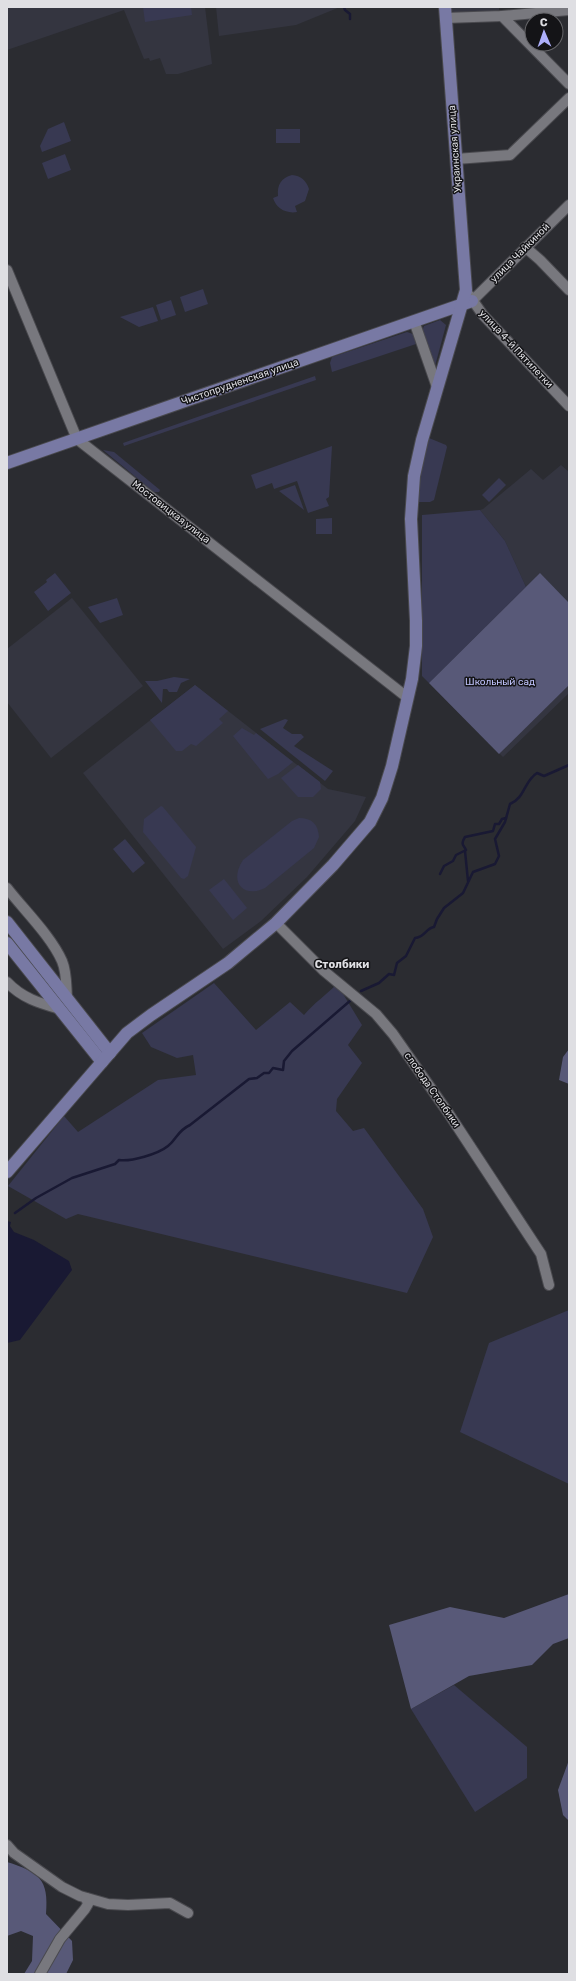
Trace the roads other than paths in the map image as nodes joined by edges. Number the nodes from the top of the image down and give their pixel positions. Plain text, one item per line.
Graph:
1 (569, 10) edge
2 (445, 12) edge
3 (502, 16) junction
4 (569, 84) edge
5 (569, 98) edge
6 (456, 159) junction
7 (569, 205) edge
8 (525, 248) junction
9 (7, 270) edge
10 (569, 290) edge
11 (466, 303) junction
12 (414, 321) junction
13 (437, 387) junction
14 (569, 406) edge
15 (77, 439) junction
16 (7, 463) edge
17 (408, 698) junction
18 (7, 888) edge
19 (7, 922) edge
20 (276, 923) junction
21 (7, 943) edge
22 (7, 982) edge
23 (67, 998) junction
24 (60, 1009) junction
25 (106, 1057) junction
26 (7, 1172) edge
27 (549, 1285) dead end
28 (7, 1845) edge
29 (86, 1898) junction
30 (188, 1913) dead end
31 (40, 1974) edge

1 - 3 street
2 - 3 street
2 - 6 main road, Украинская улица
3 - 4 street
5 - 6 street
6 - 11 main road, Украинская улица
7 - 8 street, улица Чайкиной
8 - 10 street
8 - 11 street, улица Чайкиной
9 - 15 street, Мостовицкая улица
11 - 12 main road, Чистопрудненская улица
11 - 13 main road
11 - 14 street, улица 4-й Пятилетки
12 - 13 street
12 - 15 main road, Чистопрудненская улица
13 - 17 main road
15 - 16 main road, Чистопрудненская улица
15 - 17 street, Мостовицкая улица
17 - 20 main road
18 - 23 street
19 - 23 main road
20 - 25 main road
20 - 27 street, слобода Столбики
21 - 24 main road
22 - 24 street
23 - 25 main road
24 - 25 main road
25 - 26 main road
28 - 29 street
29 - 30 street
29 - 31 street

